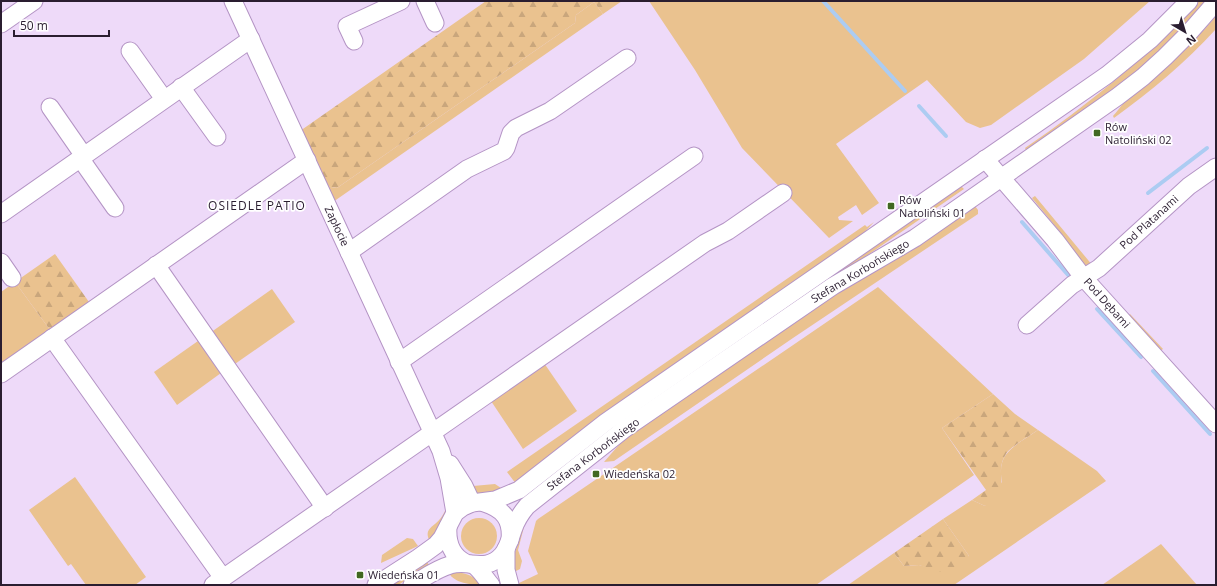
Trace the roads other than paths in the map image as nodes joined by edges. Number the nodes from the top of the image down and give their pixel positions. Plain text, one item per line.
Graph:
1 (34, 1) edge
2 (233, 1) edge
3 (401, 1) edge
4 (425, 1) edge
5 (1189, 1) edge
6 (1216, 2) edge
7 (435, 23) dead end
8 (1, 24) edge
9 (250, 39) junction
10 (354, 41) dead end
11 (130, 51) dead end
12 (627, 58) dead end
13 (182, 87) junction
14 (164, 100) junction
15 (50, 107) dead end
16 (217, 137) dead end
17 (694, 156) dead end
18 (82, 157) junction
19 (985, 159) junction
20 (307, 160) junction
21 (1216, 167) edge
22 (1001, 178) junction
23 (783, 193) dead end
24 (114, 208) dead end
25 (1, 214) edge
26 (349, 252) junction
27 (1, 262) edge
28 (156, 265) junction
29 (1083, 277) junction
30 (12, 278) dead end
31 (1027, 325) dead end
32 (52, 338) junction
33 (399, 362) junction
34 (1, 374) edge
35 (1216, 424) edge
36 (432, 432) junction
37 (440, 451) junction
38 (478, 503) junction
39 (325, 508) junction
40 (452, 520) junction
41 (508, 546) junction
42 (474, 565) junction
43 (218, 582) edge
44 (376, 585) edge
45 (412, 585) edge
46 (491, 585) edge
47 (510, 585) edge

1 - 8 street
2 - 9 street, Zapłocie
3 - 10 street
4 - 7 street
5 - 19 street, Stefana Korbońskiego
6 - 22 street, Stefana Korbońskiego
9 - 13 street
9 - 20 street, Zapłocie
11 - 14 street
12 - 26 street
13 - 14 street
13 - 16 street
14 - 18 street
15 - 18 street
17 - 33 street
18 - 24 street
18 - 25 street
19 - 22 street, Pod Dębami
19 - 38 street, Stefana Korbońskiego
20 - 26 street, Zapłocie
20 - 28 street
21 - 29 street, Pod Platanami
22 - 29 street, Pod Dębami
22 - 41 street, Stefana Korbońskiego
23 - 36 street
26 - 33 street, Zapłocie
27 - 30 street
28 - 32 street
28 - 39 street
29 - 31 street, Pod Platanami
29 - 35 street, Pod Dębami
32 - 34 street
32 - 43 street
33 - 36 street, Zapłocie
36 - 37 street, Zapłocie
36 - 39 street
37 - 38 street, Zapłocie
37 - 40 street, Zapłocie
38 - 40 street, Stefana Korbońskiego
38 - 41 street
39 - 43 street
40 - 42 street
40 - 44 street, Stefana Korbońskiego
41 - 42 street, Stefana Korbońskiego
41 - 47 street
42 - 45 street, Stefana Korbońskiego
42 - 46 street

